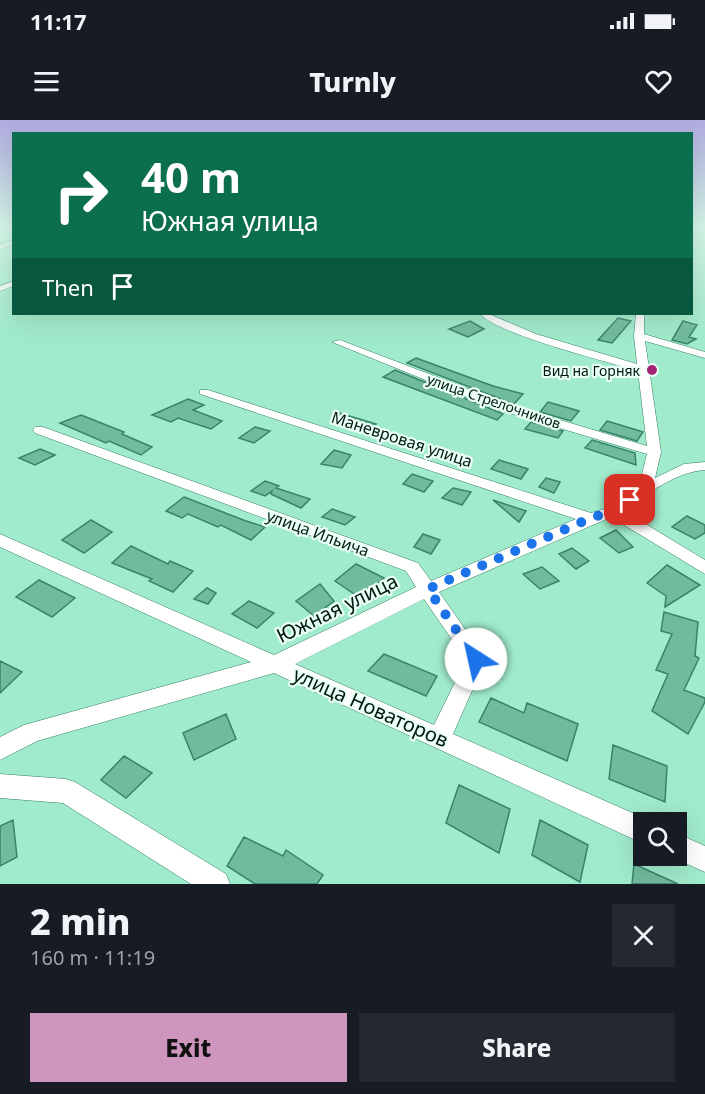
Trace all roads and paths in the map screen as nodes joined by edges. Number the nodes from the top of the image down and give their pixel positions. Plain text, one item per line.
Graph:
1 (486, 315) edge
2 (640, 315) edge
3 (639, 336) junction
4 (337, 342) dead end
5 (705, 355) edge
6 (643, 369) junction
7 (204, 392) dead end
8 (39, 430) dead end
9 (654, 452) junction
10 (705, 466) edge
11 (646, 488) junction
12 (613, 511) junction
13 (591, 518) junction
14 (0, 540) edge
15 (705, 568) edge
16 (428, 589) junction
17 (273, 665) junction
18 (441, 737) junction
19 (0, 749) edge
20 (0, 786) edge
21 (633, 826) edge
22 (687, 851) edge
23 (705, 859) edge
24 (216, 884) edge

1 - 6 street
2 - 3 street
3 - 5 street
3 - 6 street
4 - 9 street, улица Стрелочников
6 - 9 street
7 - 13 street, Маневровая улица
8 - 16 street, улица Ильича
9 - 11 street
10 - 11 street, Южная улица
11 - 12 street, Южная улица
12 - 13 street, Южная улица
12 - 15 street
13 - 16 street, Южная улица
14 - 17 street, улица Новаторов
16 - 17 street, Южная улица
16 - 18 street, улица Ильича
17 - 18 street, улица Новаторов
17 - 19 street, Южная улица
18 - 21 street, улица Новаторов
20 - 24 street
22 - 23 street

